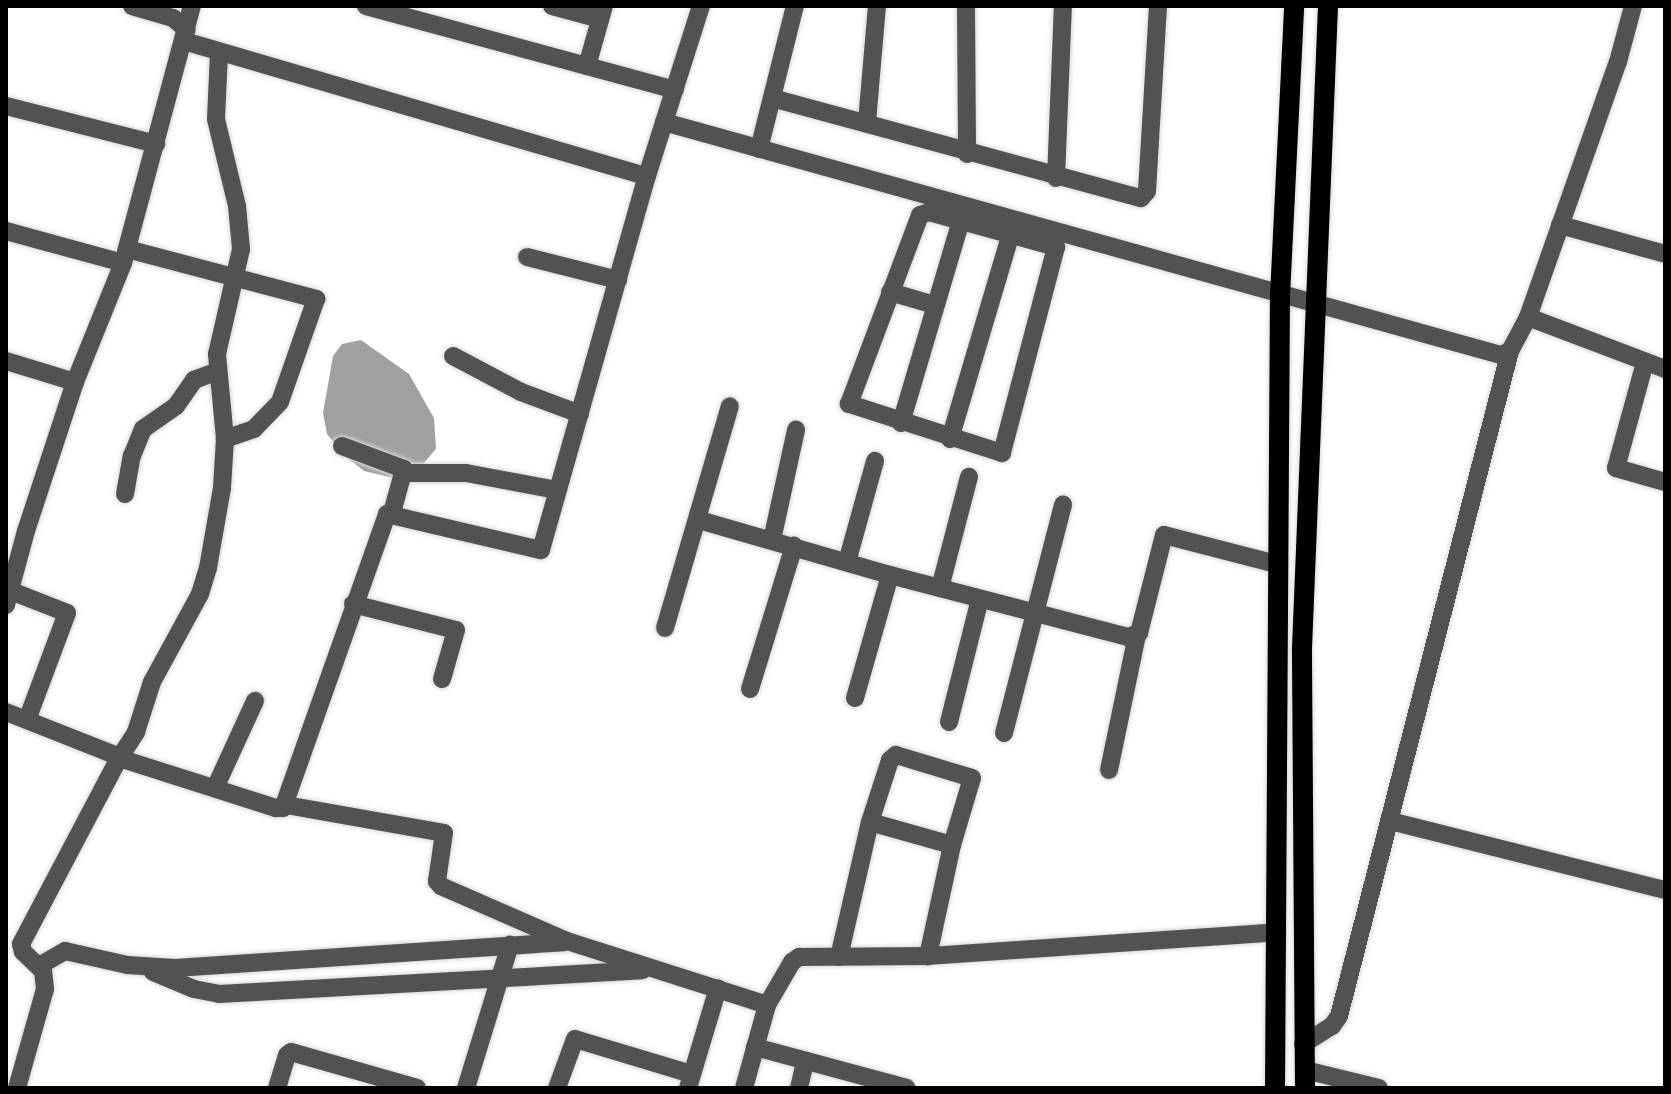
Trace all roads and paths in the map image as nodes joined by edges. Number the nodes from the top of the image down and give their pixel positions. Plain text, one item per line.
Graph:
1 (132, 6) edge
2 (192, 6) edge
3 (366, 6) edge
4 (552, 6) edge
5 (701, 6) edge
6 (795, 6) edge
7 (877, 6) edge
8 (966, 6) edge
9 (1063, 6) edge
10 (1158, 6) edge
11 (1294, 6) edge
12 (1328, 6) edge
13 (1633, 6) edge
14 (602, 12) edge
15 (185, 36) junction
16 (219, 54) junction
17 (587, 66) junction
18 (675, 90) junction
19 (772, 98) junction
20 (6, 106) edge
21 (664, 122) junction
22 (867, 122) junction
23 (156, 144) junction
24 (759, 149) junction
25 (967, 154) junction
26 (647, 176) junction
27 (1056, 178) junction
28 (961, 220) junction
29 (1560, 225) junction
30 (6, 231) edge
31 (1011, 233) junction
32 (1034, 233) junction
33 (1665, 254) edge
34 (125, 256) junction
35 (527, 257) dead end
36 (235, 279) junction
37 (618, 280) junction
38 (890, 292) junction
39 (1280, 296) junction
40 (1318, 304) junction
41 (935, 305) junction
42 (1528, 317) junction
43 (1510, 351) junction
44 (453, 356) dead end
45 (6, 361) edge
46 (1645, 362) junction
47 (1665, 369) edge
48 (217, 371) junction
49 (75, 382) junction
50 (730, 406) dead end
51 (580, 414) junction
52 (901, 423) junction
53 (796, 430) dead end
54 (225, 439) junction
55 (950, 439) junction
56 (342, 446) dead end
57 (875, 461) dead end
58 (405, 473) junction
59 (969, 477) dead end
60 (1665, 482) edge
61 (557, 490) junction
62 (125, 494) dead end
63 (1063, 505) dead end
64 (392, 513) junction
65 (699, 520) junction
66 (772, 540) junction
67 (794, 546) junction
68 (847, 562) junction
69 (1276, 564) junction
70 (890, 575) junction
71 (940, 588) junction
72 (9, 598) edge
73 (980, 599) junction
74 (353, 604) junction
75 (1036, 614) junction
76 (665, 628) dead end
77 (1137, 635) junction
78 (442, 679) dead end
79 (750, 689) dead end
80 (855, 698) dead end
81 (255, 701) dead end
82 (6, 712) edge
83 (27, 720) junction
84 (949, 722) dead end
85 (1004, 733) dead end
86 (120, 757) junction
87 (1109, 770) dead end
88 (215, 788) junction
89 (286, 805) junction
90 (1390, 821) junction
91 (870, 822) junction
92 (952, 845) junction
93 (1665, 890) edge
94 (1276, 932) junction
95 (567, 941) junction
96 (510, 945) junction
97 (928, 956) junction
98 (839, 957) junction
99 (39, 966) junction
100 (141, 967) junction
101 (657, 969) junction
102 (500, 977) junction
103 (718, 988) junction
104 (767, 1005) junction
105 (1303, 1044) junction
106 (755, 1047) junction
107 (805, 1061) junction
108 (1305, 1079) edge
109 (690, 1081) edge
110 (17, 1088) edge
111 (277, 1088) edge
112 (417, 1088) edge
113 (466, 1088) edge
114 (557, 1088) edge
115 (744, 1088) edge
116 (799, 1088) edge
117 (907, 1088) edge
118 (1275, 1088) edge
119 (1379, 1088) edge

1 - 15 street
2 - 15 street
3 - 17 street
4 - 14 street
5 - 18 street
6 - 19 street
7 - 22 street
8 - 25 street
9 - 27 street
10 - 27 street
11 - 39 main road
12 - 40 main road
13 - 29 street
14 - 17 street
15 - 16 street
15 - 23 street
16 - 26 street
16 - 36 street
17 - 18 street
18 - 21 street
19 - 22 street
19 - 24 street
20 - 23 street
21 - 24 street
21 - 26 street
22 - 25 street
23 - 34 street
24 - 32 street
25 - 27 street
26 - 37 street
28 - 31 street
28 - 38 street
28 - 41 street
29 - 33 street
29 - 42 street
30 - 34 street
31 - 32 street
31 - 55 street
32 - 39 street
32 - 55 street
34 - 36 street
34 - 49 street
35 - 37 street
36 - 48 street
36 - 54 street
37 - 51 street
38 - 41 street
38 - 52 street
39 - 40 street
39 - 69 main road
40 - 43 street
40 - 105 main road
41 - 52 street
42 - 43 street
42 - 46 street
43 - 90 street
44 - 51 street
45 - 49 street
46 - 47 street
46 - 60 street
48 - 54 street
48 - 62 street
49 - 72 street
50 - 65 street
51 - 61 street
52 - 55 street
53 - 66 street
54 - 86 street
56 - 58 street
57 - 68 street
58 - 61 street
58 - 64 street
59 - 71 street
61 - 64 street
63 - 75 street
64 - 74 street
65 - 66 street
65 - 76 street
66 - 67 street
67 - 68 street
67 - 79 street
68 - 70 street
69 - 77 street
69 - 94 main road
70 - 71 street
70 - 80 street
71 - 73 street
72 - 83 street
73 - 75 street
73 - 84 street
74 - 78 street
74 - 89 street
75 - 77 street
75 - 85 street
77 - 87 street
81 - 88 street
82 - 83 street
83 - 86 street
86 - 88 street
86 - 99 street
88 - 89 street
89 - 95 street
90 - 93 street
90 - 105 street
91 - 92 street
91 - 92 street
91 - 98 street
92 - 97 street
94 - 97 street
94 - 118 main road
95 - 96 street
95 - 101 street
96 - 100 street
96 - 102 street
97 - 98 street
98 - 104 street
99 - 100 street
99 - 110 street
100 - 102 street
101 - 102 street
101 - 103 street
102 - 113 street
103 - 104 street
103 - 109 street
104 - 106 street
105 - 108 main road
106 - 107 street
106 - 115 street
107 - 116 street
107 - 117 street
108 - 119 street
109 - 114 street
111 - 112 street

